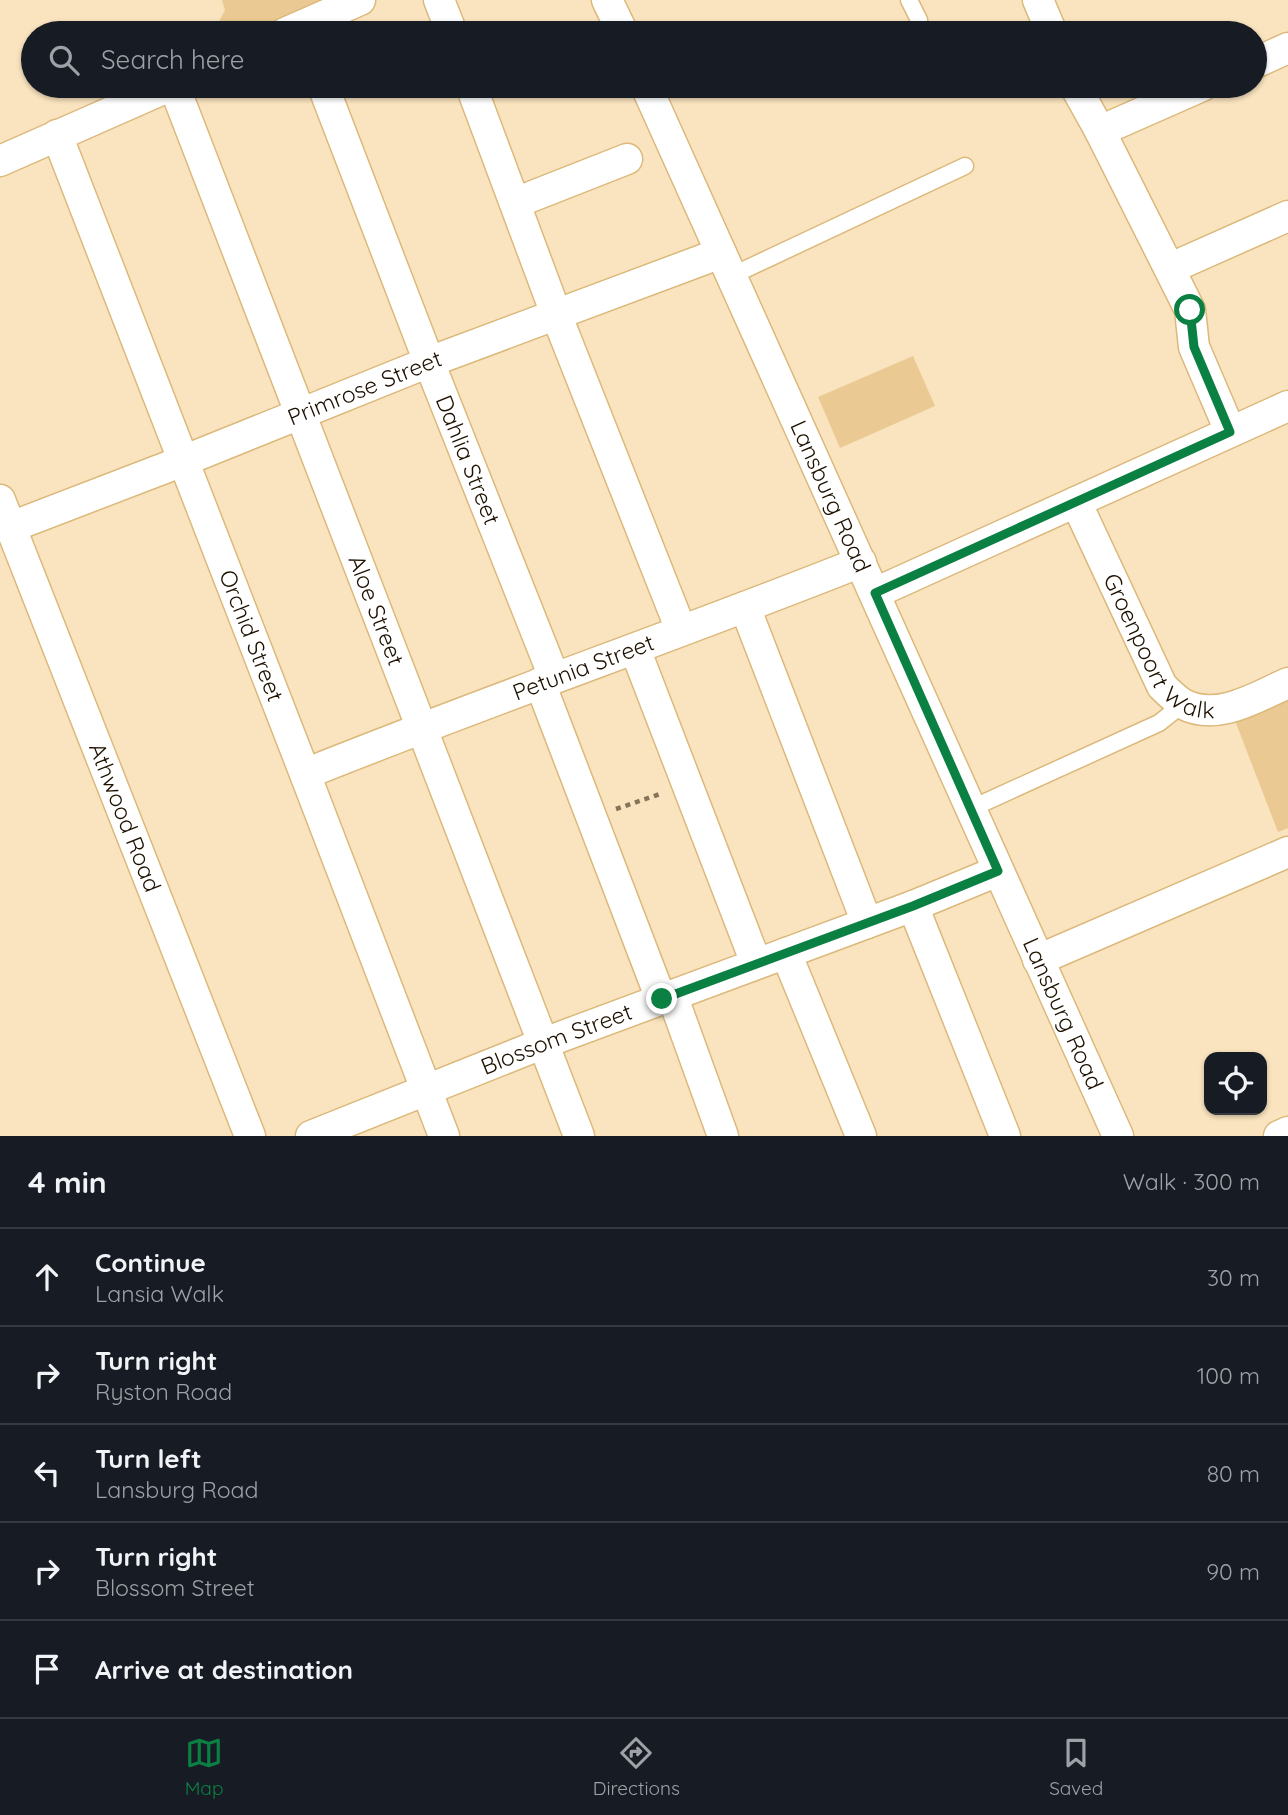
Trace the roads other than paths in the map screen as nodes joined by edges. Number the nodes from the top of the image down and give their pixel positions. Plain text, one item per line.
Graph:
1 (360, 0) edge
2 (439, 0) edge
3 (607, 0) edge
4 (909, 0) edge
5 (1038, 0) edge
6 (919, 20) dead end
7 (317, 21) edge
8 (447, 21) edge
9 (617, 21) edge
10 (1047, 21) edge
11 (1288, 48) edge
12 (1267, 58) edge
13 (144, 98) edge
14 (177, 98) edge
15 (328, 98) edge
16 (476, 98) edge
17 (651, 98) edge
18 (1082, 98) edge
19 (1175, 98) edge
20 (1100, 131) junction
21 (57, 135) junction
22 (627, 159) dead end
23 (0, 161) edge
24 (965, 166) dead end
25 (515, 203) junction
26 (1288, 216) edge
27 (726, 264) junction
28 (1171, 268) junction
29 (556, 314) junction
30 (429, 362) junction
31 (1288, 406) edge
32 (301, 414) junction
33 (1230, 432) junction
34 (183, 461) junction
35 (1076, 502) junction
36 (5, 514) edge
37 (861, 562) junction
38 (875, 593) junction
39 (745, 607) junction
40 (681, 630) junction
41 (635, 649) junction
42 (547, 680) junction
43 (1288, 683) edge
44 (1183, 704) junction
45 (422, 727) junction
46 (305, 774) junction
47 (970, 808) junction
48 (1288, 852) edge
49 (998, 871) junction
50 (913, 906) junction
51 (867, 923) junction
52 (786, 953) junction
53 (1038, 960) junction
54 (756, 963) junction
55 (667, 997) junction
56 (544, 1043) junction
57 (426, 1091) junction
58 (1288, 1132) edge
59 (250, 1136) edge
60 (311, 1136) edge
61 (444, 1136) edge
62 (579, 1136) edge
63 (723, 1136) edge
64 (861, 1136) edge
65 (1005, 1136) edge
66 (1118, 1136) edge
67 (1279, 1136) edge

1 - 7 street
2 - 8 street
3 - 9 street
4 - 6 lane
5 - 10 street
11 - 12 street
13 - 21 street
14 - 32 street, Aloe Street
15 - 30 street, Dahlia Street
16 - 25 street
17 - 27 street, Lansburg Road
18 - 20 street
19 - 20 street
20 - 28 street
21 - 23 street
21 - 34 street, Orchid Street
22 - 25 street
24 - 27 lane
25 - 29 street
26 - 28 street
27 - 29 street, Primrose Street
27 - 37 street, Lansburg Road
28 - 33 street
29 - 30 street, Primrose Street
29 - 40 street
30 - 32 street, Primrose Street
30 - 42 street, Dahlia Street
31 - 33 street
32 - 34 street, Primrose Street
32 - 45 street, Aloe Street
33 - 35 street
34 - 36 street, Primrose Street
34 - 46 street, Orchid Street
35 - 38 street
35 - 44 street, Groenpoort Walk
36 - 59 street, Athwood Road
37 - 38 street, Lansburg Road
37 - 39 street, Petunia Street
38 - 47 street, Lansburg Road
39 - 40 street, Petunia Street
39 - 51 street
40 - 41 street, Petunia Street
41 - 42 street, Petunia Street
41 - 54 street
42 - 45 street, Petunia Street
42 - 55 street, Dahlia Street
43 - 44 street, Groenpoort Walk
44 - 47 lane
45 - 46 street, Petunia Street
45 - 56 street, Aloe Street
46 - 57 street, Orchid Street
47 - 49 street, Lansburg Road
48 - 53 street
49 - 50 street, Blossom Street
49 - 53 street, Lansburg Road
50 - 51 street, Blossom Street
50 - 65 street
51 - 52 street, Blossom Street
52 - 54 street, Blossom Street
52 - 64 street
53 - 66 street, Lansburg Road
54 - 55 street, Blossom Street
55 - 56 street, Blossom Street
55 - 63 street, Dahlia Street
56 - 57 street, Blossom Street
56 - 62 street, Aloe Street
57 - 60 street, Blossom Street
57 - 61 street, Orchid Street
58 - 67 street

